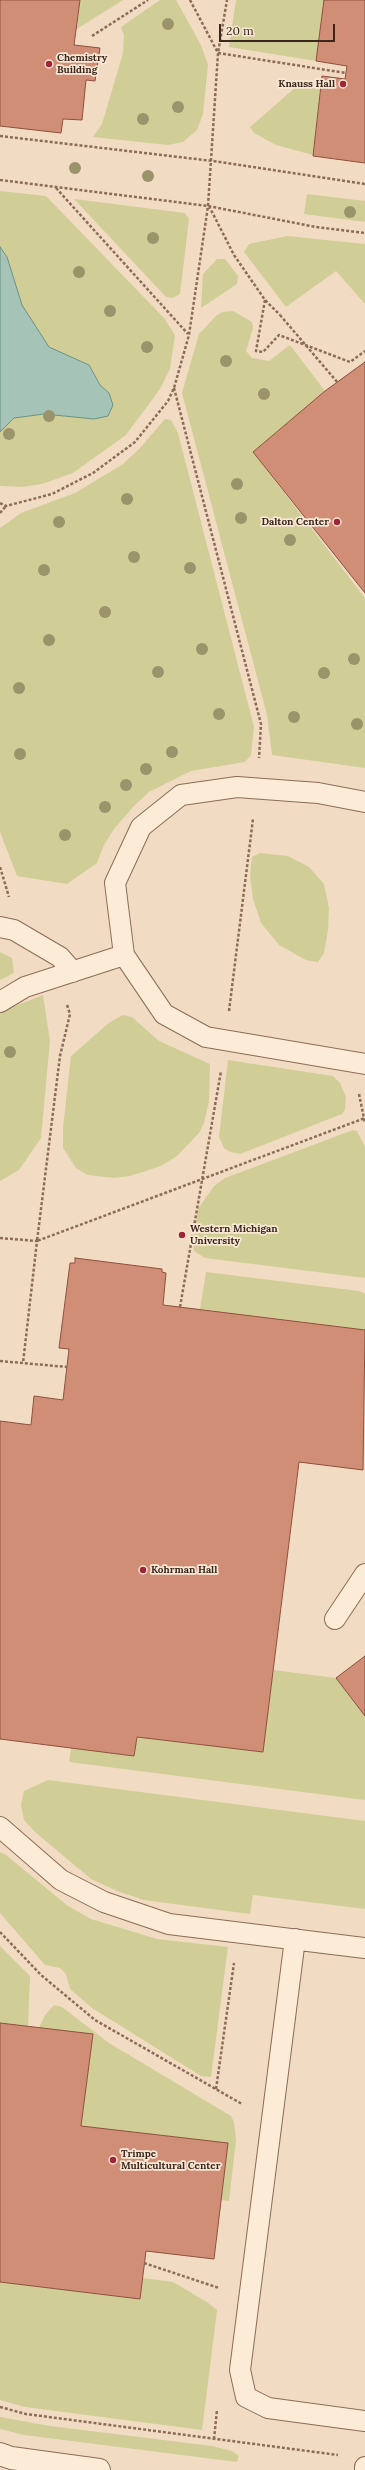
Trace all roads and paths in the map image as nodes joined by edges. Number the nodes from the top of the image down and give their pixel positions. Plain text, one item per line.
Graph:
1 (148, 0) edge
2 (190, 0) edge
3 (227, 0) edge
4 (92, 36) dead end
5 (218, 53) junction
6 (346, 72) dead end
7 (0, 136) edge
8 (213, 161) junction
9 (0, 180) edge
10 (365, 184) edge
11 (56, 188) junction
12 (208, 206) junction
13 (365, 233) edge
14 (265, 300) junction
15 (189, 335) junction
16 (365, 351) edge
17 (338, 383) dead end
18 (174, 388) junction
19 (0, 503) edge
20 (6, 506) junction
21 (0, 513) edge
22 (257, 789) junction
23 (365, 802) edge
24 (0, 867) edge
25 (10, 899) dead end
26 (0, 928) edge
27 (124, 955) junction
28 (65, 974) junction
29 (0, 1002) edge
30 (226, 1039) junction
31 (365, 1064) edge
32 (365, 1118) edge
33 (200, 1181) junction
34 (0, 1238) edge
35 (37, 1241) junction
36 (180, 1307) dead end
37 (0, 1361) edge
38 (24, 1363) junction
39 (67, 1367) dead end
40 (365, 1574) edge
41 (335, 1619) dead end
42 (0, 1827) edge
43 (0, 1932) edge
44 (295, 1939) junction
45 (365, 1948) edge
46 (234, 1958) dead end
47 (216, 2089) junction
48 (246, 2107) dead end
49 (144, 2263) dead end
50 (223, 2290) dead end
51 (0, 2407) edge
52 (217, 2408) dead end
53 (365, 2421) edge
54 (214, 2439) junction
55 (0, 2454) edge
56 (342, 2456) dead end
57 (365, 2467) edge
58 (99, 2470) edge
59 (365, 2470) edge

1 - 4 path
2 - 5 path
3 - 5 path
5 - 6 path
5 - 8 path
7 - 8 path
8 - 10 path
8 - 12 path
9 - 11 path
11 - 12 path
11 - 15 path
12 - 13 path
12 - 14 path
12 - 15 path
14 - 16 path
14 - 17 path, bridge
15 - 18 path
18 - 20 path
18 - 22 path
19 - 20 path
20 - 21 path
22 - 23 lane
22 - 27 lane
22 - 30 path
24 - 25 path
26 - 28 lane
27 - 28 lane
27 - 30 lane
28 - 29 lane
28 - 35 path
30 - 31 lane
30 - 33 path
32 - 33 path
33 - 35 path
33 - 36 path
34 - 35 path
35 - 38 path
37 - 38 path
38 - 39 path
40 - 41 lane
42 - 44 lane
43 - 47 path
44 - 45 lane
44 - 53 lane
46 - 47 path
47 - 48 path
49 - 50 path
51 - 54 path
52 - 54 path
54 - 56 path
55 - 58 street
57 - 59 lane

